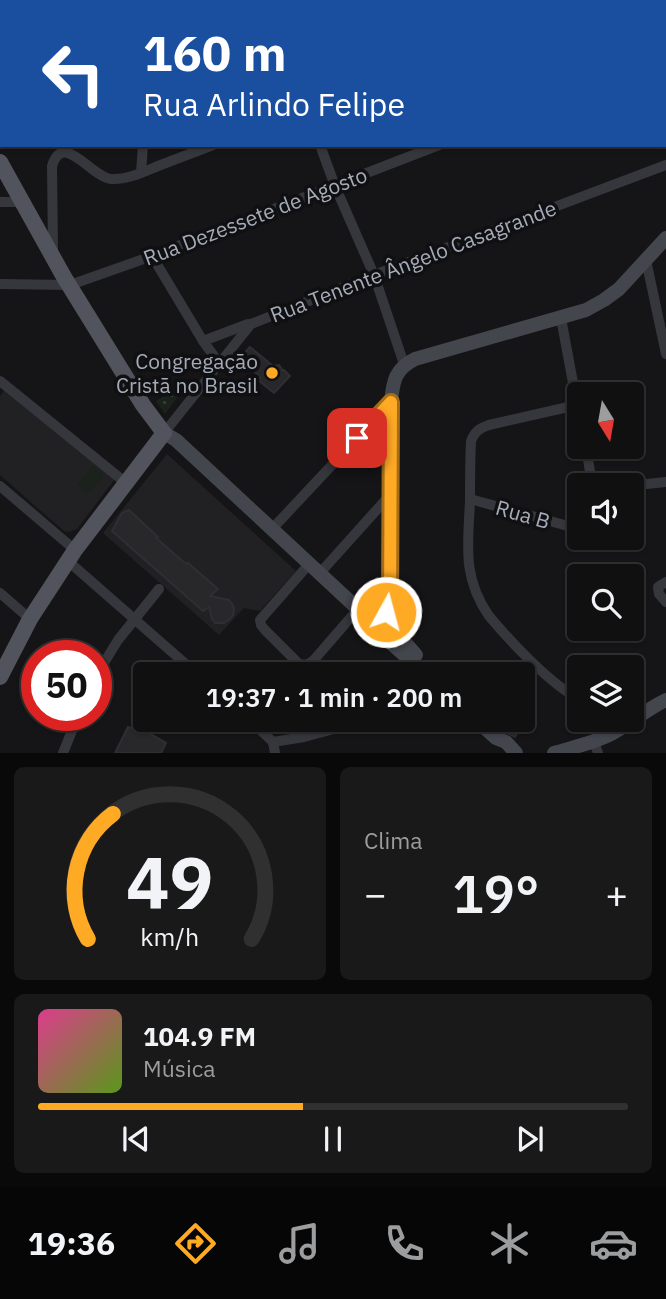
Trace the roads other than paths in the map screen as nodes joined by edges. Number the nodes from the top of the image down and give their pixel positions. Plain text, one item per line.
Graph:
1 (143, 147) edge
2 (209, 147) edge
3 (321, 147) edge
4 (427, 147) edge
5 (410, 150) edge
6 (0, 162) edge
7 (666, 165) edge
8 (141, 173) junction
9 (335, 186) junction
10 (0, 202) edge
11 (22, 202) junction
12 (666, 238) edge
13 (152, 256) junction
14 (53, 259) junction
15 (646, 260) junction
16 (374, 275) junction
17 (0, 284) edge
18 (70, 285) junction
19 (561, 318) junction
20 (251, 324) junction
21 (203, 341) junction
22 (666, 354) edge
23 (219, 363) junction
24 (404, 365) junction
25 (0, 381) edge
26 (573, 382) edge
27 (391, 402) junction
28 (567, 412) edge
29 (164, 433) junction
30 (666, 482) edge
31 (126, 483) junction
32 (644, 484) edge
33 (0, 486) edge
34 (390, 495) junction
35 (470, 499) junction
36 (567, 526) edge
37 (272, 528) junction
38 (71, 555) junction
39 (315, 568) junction
40 (662, 585) edge
41 (159, 589) dead end
42 (0, 593) edge
43 (666, 602) edge
44 (390, 607) junction
45 (366, 613) junction
46 (134, 618) junction
47 (30, 619) junction
48 (390, 627) junction
49 (112, 649) edge
50 (184, 662) edge
51 (412, 662) edge
52 (420, 662) edge
53 (0, 677) edge
54 (567, 690) edge
55 (666, 700) edge
56 (652, 708) junction
57 (644, 709) edge
58 (73, 731) edge
59 (263, 732) edge
60 (323, 732) edge
61 (489, 732) edge
62 (496, 738) junction
63 (273, 742) junction
64 (596, 747) edge
65 (63, 753) edge
66 (275, 753) edge
67 (505, 753) edge
68 (516, 753) edge
69 (554, 753) edge

1 - 8 street
2 - 8 street
3 - 9 street
4 - 5 street, Rua Dezessete de Agosto
5 - 9 street, Rua Dezessete de Agosto
6 - 11 main road
7 - 16 street, Rua Tenente Ângelo Casagrande
8 - 14 street
9 - 13 street, Rua Dezessete de Agosto
9 - 16 street
10 - 11 street
11 - 14 main road
12 - 15 main road
13 - 18 street, Rua Dezessete de Agosto
13 - 21 street
14 - 18 main road
15 - 19 main road
15 - 22 street
16 - 20 street, Rua Tenente Ângelo Casagrande
16 - 24 street
17 - 18 street
18 - 29 main road
19 - 24 main road
19 - 26 street
20 - 21 street
20 - 23 street, Rua Tenente Ângelo Casagrande
21 - 23 street
23 - 29 street, Rua Tenente Ângelo Casagrande
24 - 27 main road
25 - 31 street
27 - 34 main road
27 - 37 street
28 - 35 street
29 - 31 main road
29 - 37 main road
30 - 32 street
31 - 38 main road
33 - 38 street
34 - 39 street
34 - 44 main road
35 - 36 street, Rua B
35 - 54 street
37 - 39 main road
38 - 46 street
38 - 47 main road
39 - 45 main road
39 - 45 street
40 - 43 street
41 - 46 street
42 - 47 street
44 - 45 main road
44 - 48 main road
45 - 48 main road
45 - 51 main road
46 - 49 street
46 - 50 street
47 - 53 main road
48 - 52 main road
55 - 56 main road
56 - 57 street
56 - 64 main road
58 - 65 street
59 - 63 street
60 - 63 street
61 - 62 main road
62 - 67 main road
62 - 68 main road
63 - 66 street
64 - 69 main road

